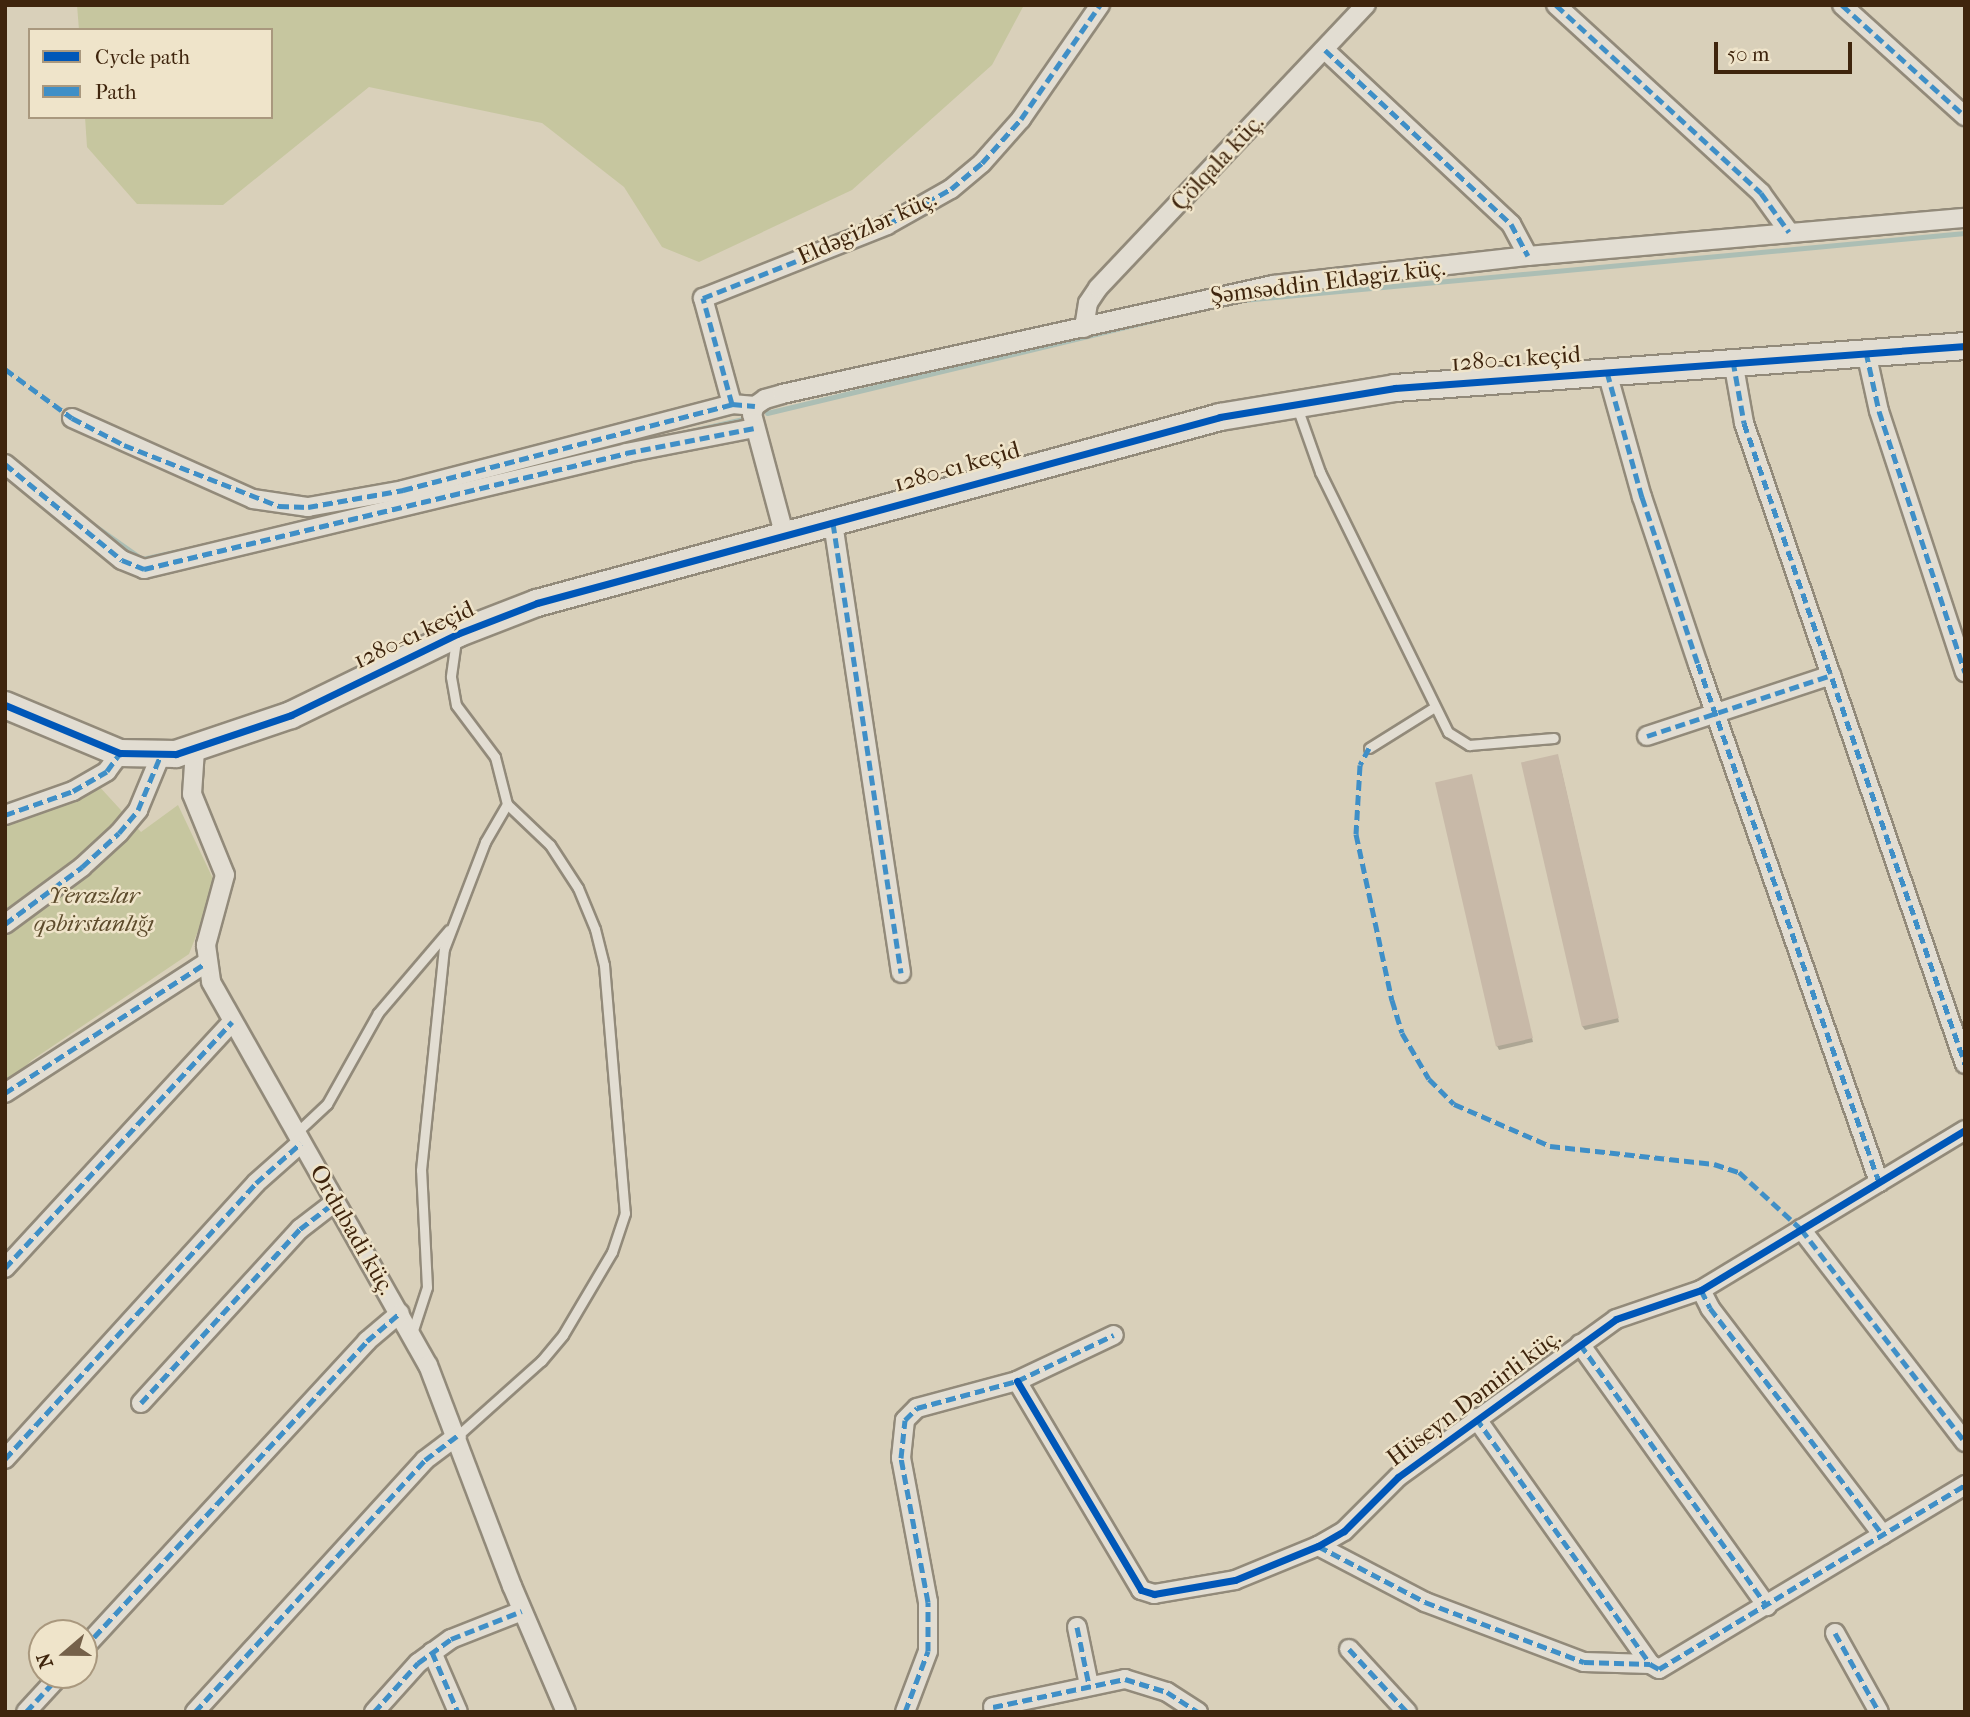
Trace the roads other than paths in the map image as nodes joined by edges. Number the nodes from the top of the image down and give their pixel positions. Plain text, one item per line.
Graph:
1 (1100, 5) edge
2 (1366, 5) edge
3 (1556, 5) edge
4 (1842, 5) edge
5 (1325, 50) junction
6 (1965, 116) edge
7 (1965, 218) edge
8 (1789, 232) junction
9 (1528, 256) junction
10 (1084, 328) junction
11 (1965, 346) edge
12 (1866, 352) junction
13 (1733, 361) junction
14 (1607, 372) junction
15 (1295, 402) junction
16 (732, 404) junction
17 (755, 406) junction
18 (72, 418) dead end
19 (755, 428) junction
20 (5, 464) edge
21 (832, 523) junction
22 (785, 537) junction
23 (457, 634) junction
24 (1965, 672) edge
25 (1831, 675) junction
26 (5, 705) edge
27 (1433, 708) junction
28 (1715, 712) junction
29 (1647, 736) dead end
30 (1554, 738) dead end
31 (1369, 748) dead end
32 (195, 750) junction
33 (120, 754) junction
34 (160, 757) junction
35 (507, 804) junction
36 (5, 815) edge
37 (5, 924) edge
38 (452, 926) junction
39 (206, 963) junction
40 (901, 973) dead end
41 (232, 1022) junction
42 (1965, 1064) edge
43 (5, 1093) edge
44 (1965, 1130) edge
45 (298, 1138) junction
46 (1879, 1182) junction
47 (335, 1202) junction
48 (1801, 1229) junction
49 (5, 1268) edge
50 (1701, 1290) junction
51 (400, 1313) junction
52 (412, 1333) junction
53 (1114, 1335) dead end
54 (1580, 1344) junction
55 (1017, 1381) junction
56 (141, 1403) dead end
57 (1476, 1418) junction
58 (457, 1436) junction
59 (1965, 1442) edge
60 (5, 1459) edge
61 (1965, 1485) edge
62 (1884, 1535) junction
63 (1318, 1546) junction
64 (1767, 1606) junction
65 (522, 1611) junction
66 (1077, 1628) dead end
67 (98, 1633) edge
68 (1835, 1633) dead end
69 (1349, 1649) dead end
70 (432, 1652) junction
71 (1650, 1664) junction
72 (1090, 1685) junction
73 (47, 1689) edge
74 (990, 1709) edge
75 (26, 1712) edge
76 (195, 1712) edge
77 (374, 1712) edge
78 (458, 1712) edge
79 (566, 1712) edge
80 (905, 1712) edge
81 (1198, 1712) edge
82 (1407, 1712) edge
83 (1879, 1712) edge

1 - 16 street, Eldəgizlər küç.
2 - 5 street, Çölqala küç.
3 - 8 street
4 - 6 street
5 - 9 street
5 - 10 street, Çölqala küç.
7 - 8 street, Şəmsəddin Eldəgiz küç.
8 - 9 street, Şəmsəddin Eldəgiz küç.
9 - 10 street, Şəmsəddin Eldəgiz küç.
10 - 17 street, Şəmsəddin Eldəgiz küç.
11 - 12 street, 1280-cı keçid
12 - 13 street, 1280-cı keçid
12 - 24 street
13 - 14 street, 1280-cı keçid
13 - 25 street
14 - 15 street, 1280-cı keçid
14 - 28 street
15 - 21 street, 1280-cı keçid
15 - 27 lane
16 - 17 street
16 - 18 street
17 - 19 street
19 - 20 street
19 - 22 street
21 - 22 street, 1280-cı keçid
21 - 40 street
22 - 23 street, 1280-cı keçid
23 - 32 street, 1280-cı keçid
23 - 35 lane
25 - 28 street
25 - 42 street
26 - 33 street, 1280-cı keçid
27 - 30 lane
27 - 31 lane
28 - 29 street
28 - 46 street
32 - 34 street, 1280-cı keçid
32 - 39 street
33 - 34 street, 1280-cı keçid
33 - 36 street
34 - 37 street
35 - 38 lane
35 - 58 lane
38 - 45 lane
38 - 52 lane
39 - 41 street, Ordubadi küç.
39 - 43 street
41 - 45 street, Ordubadi küç.
41 - 49 street
44 - 46 street, Hüseyn Dəmirli küç.
45 - 47 street, Ordubadi küç.
45 - 60 street
46 - 48 street, Hüseyn Dəmirli küç.
47 - 51 street, Ordubadi küç.
47 - 56 street
48 - 50 street, Hüseyn Dəmirli küç.
48 - 59 street
50 - 54 street, Hüseyn Dəmirli küç.
50 - 62 street
51 - 52 street, Ordubadi küç.
51 - 67 street
52 - 58 street, Ordubadi küç.
53 - 55 street
54 - 57 street, Hüseyn Dəmirli küç.
54 - 64 street
55 - 63 street, Hüseyn Dəmirli küç.
55 - 80 street
57 - 63 street, Hüseyn Dəmirli küç.
57 - 71 street
58 - 65 street, Ordubadi küç.
58 - 76 street
61 - 62 street
62 - 64 street
63 - 71 street
64 - 71 street
65 - 70 street
65 - 79 street, Ordubadi küç.
66 - 72 street
68 - 83 street
69 - 82 street
70 - 77 street
70 - 78 street
72 - 74 street
72 - 81 street
73 - 75 street

